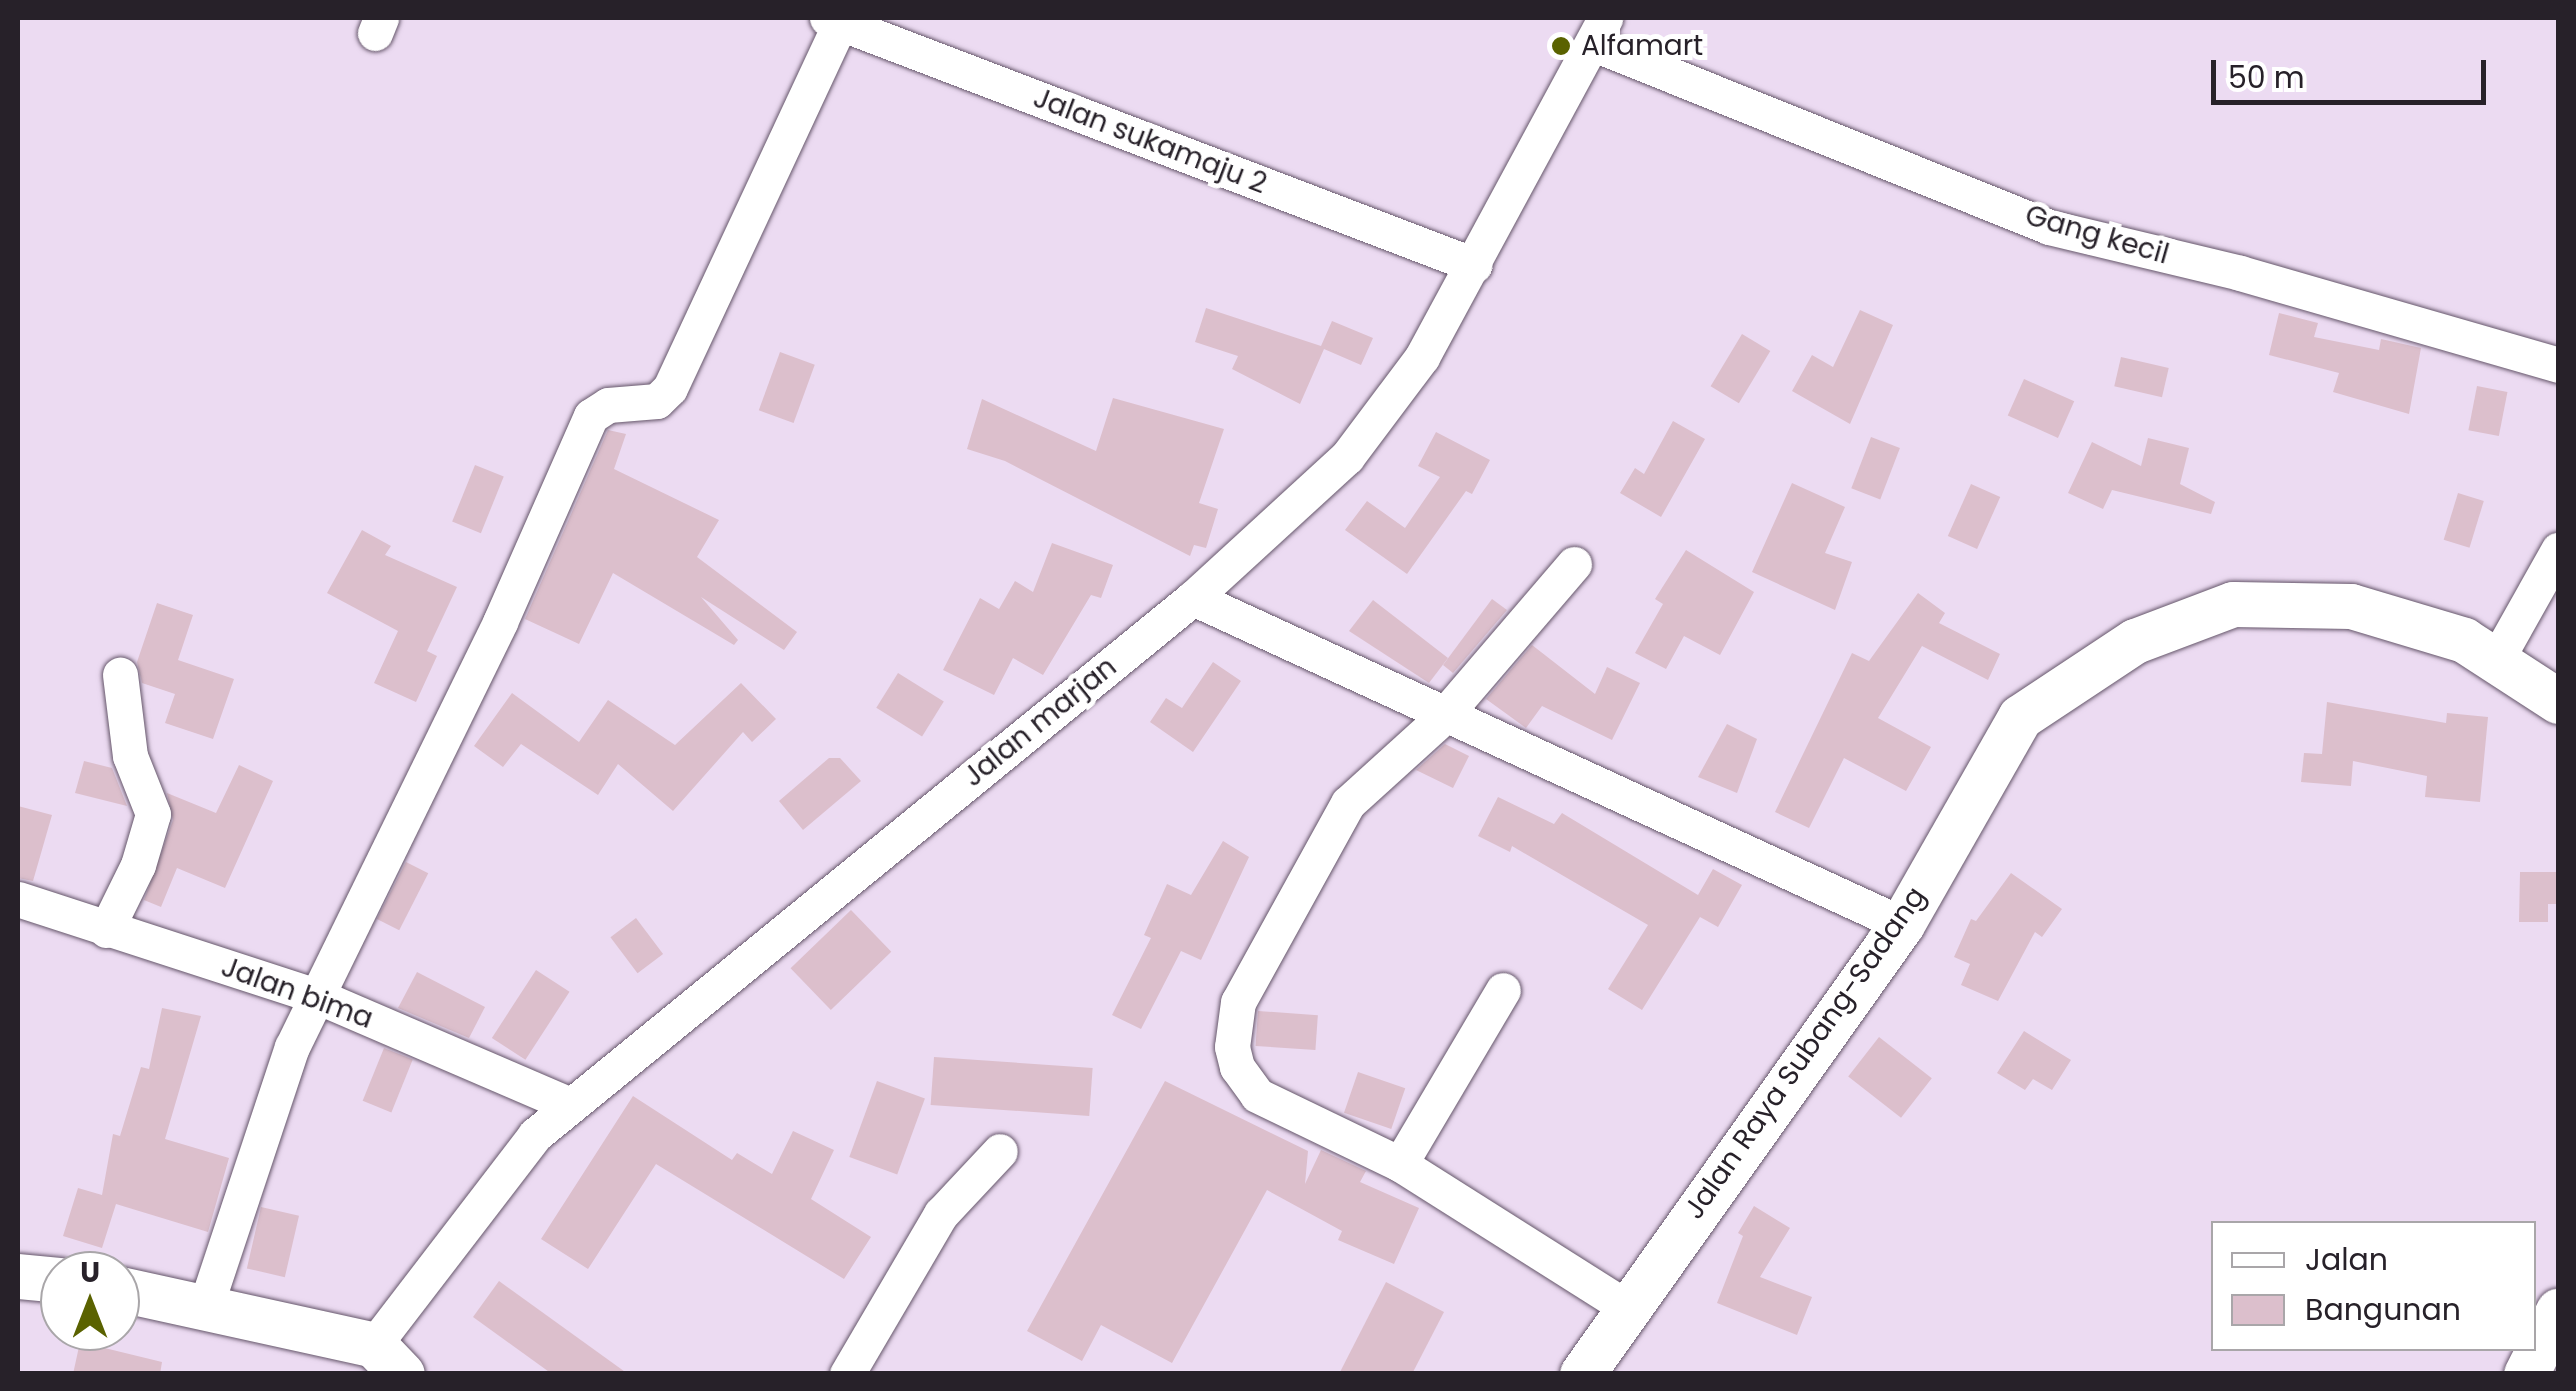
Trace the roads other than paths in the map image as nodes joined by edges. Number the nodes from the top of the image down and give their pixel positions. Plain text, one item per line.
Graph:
1 (834, 20) edge
2 (1599, 30) edge
3 (1474, 264) junction
4 (2558, 365) edge
5 (2558, 550) edge
6 (1574, 564) dead end
7 (1193, 598) junction
8 (2498, 657) junction
9 (120, 675) dead end
10 (2558, 701) edge
11 (1443, 718) junction
12 (18, 899) edge
13 (1902, 924) junction
14 (106, 930) junction
15 (1504, 990) dead end
16 (317, 996) junction
17 (570, 1105) junction
18 (1000, 1151) dead end
19 (1400, 1164) junction
20 (140, 1292) edge
21 (206, 1304) junction
22 (1625, 1306) junction
23 (2558, 1311) edge
24 (388, 1360) edge
25 (1595, 1368) edge
26 (847, 1374) edge
27 (2526, 1374) edge

1 - 3 street, Jalan sukamaju 2
1 - 16 street
2 - 3 street, Jalan marjan
2 - 4 street, Gang kecil
3 - 7 street, Jalan marjan
5 - 8 street
6 - 11 street
7 - 11 street
7 - 17 street, Jalan marjan
8 - 10 main road, Jalan Raya Subang-Sadang
8 - 13 main road, Jalan Raya Subang-Sadang
9 - 14 street
11 - 13 street
11 - 19 street
12 - 14 street, Jalan bima
13 - 22 main road, Jalan Raya Subang-Sadang
14 - 16 street, Jalan bima
15 - 19 street
16 - 17 street, Jalan bima
16 - 21 street
17 - 24 street, Jalan marjan
18 - 26 street
19 - 22 street
20 - 21 main road
21 - 24 main road
22 - 25 main road, Jalan Raya Subang-Sadang
23 - 27 main road

